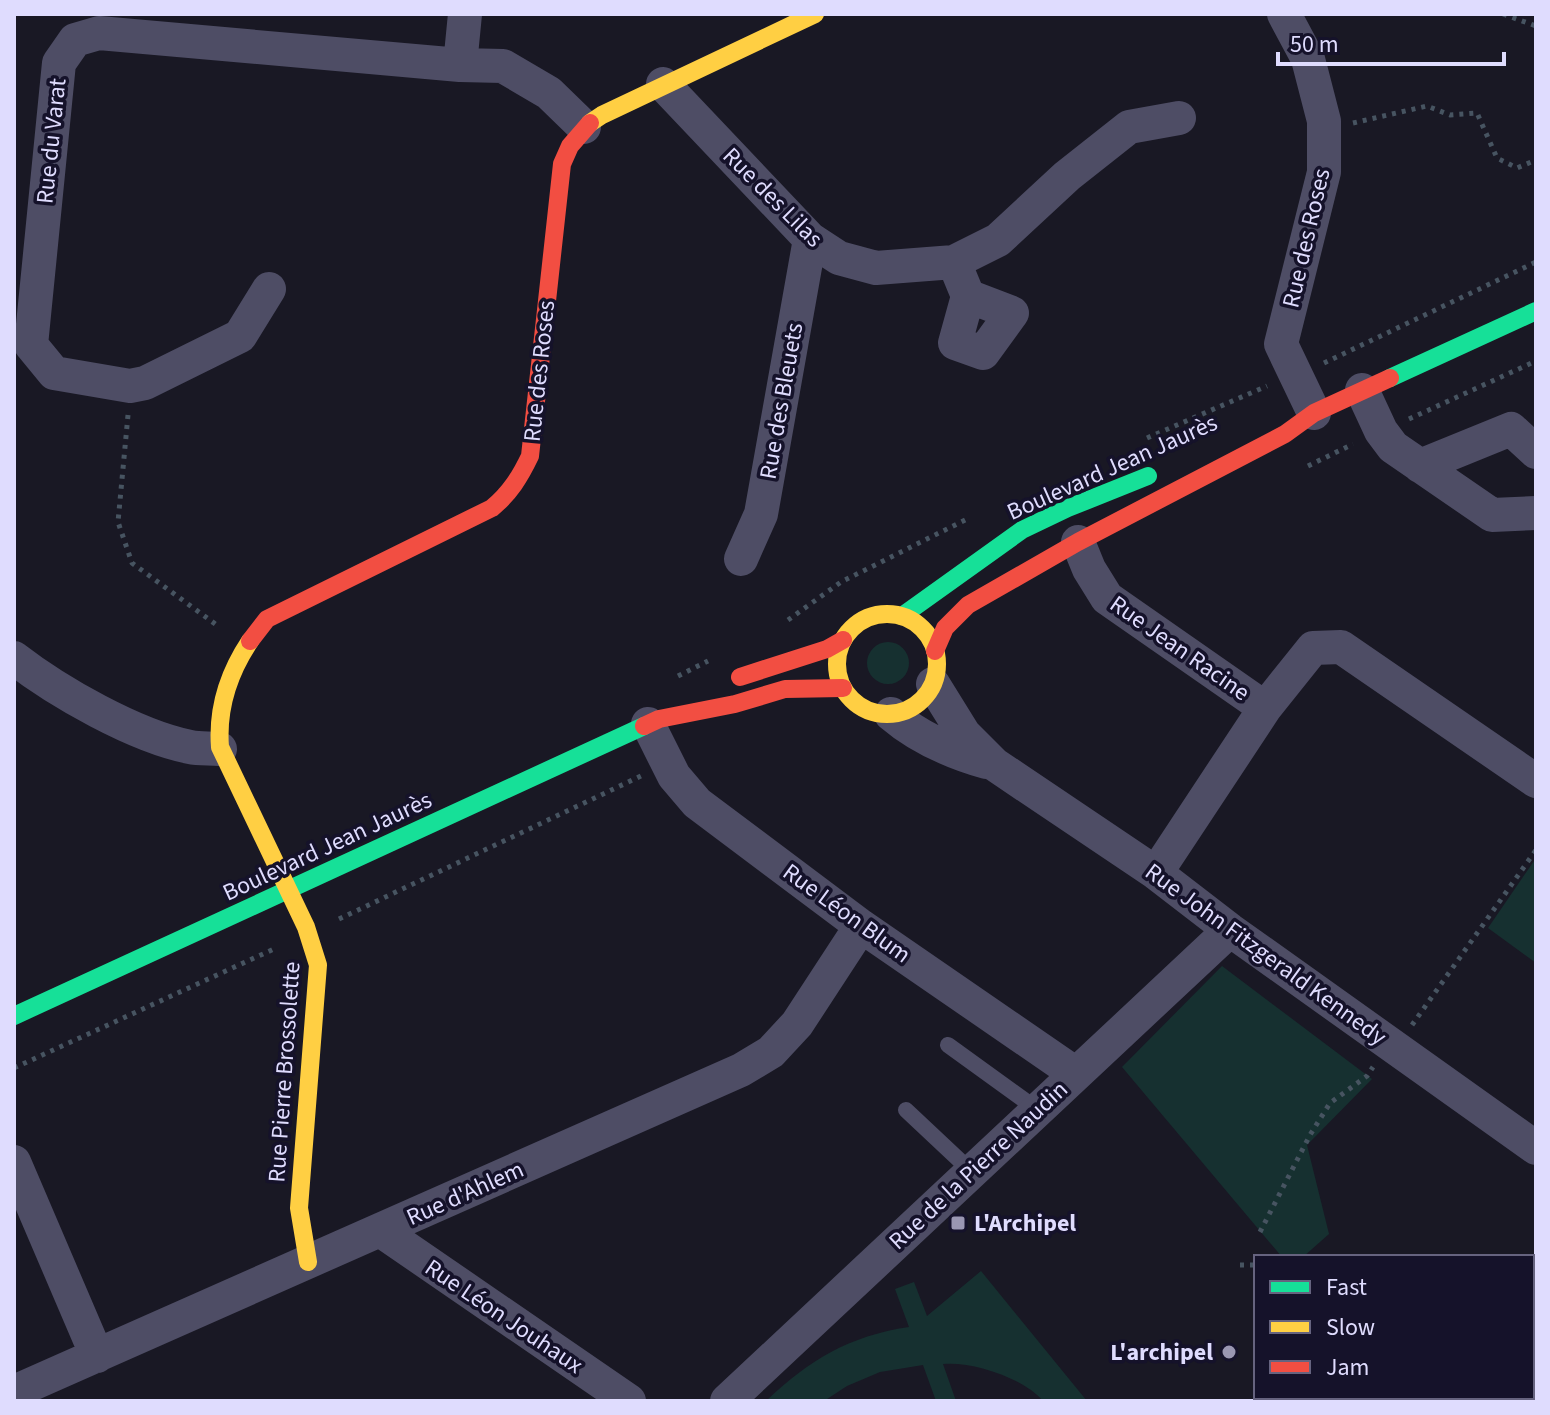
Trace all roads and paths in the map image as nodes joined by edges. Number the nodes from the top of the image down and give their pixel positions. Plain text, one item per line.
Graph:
1 (465, 14) edge
2 (815, 14) edge
3 (1284, 14) edge
4 (1503, 14) edge
5 (1536, 26) edge
6 (460, 65) junction
7 (663, 84) junction
8 (1179, 118) dead end
9 (1324, 121) junction
10 (584, 127) junction
11 (1536, 160) edge
12 (810, 239) junction
13 (954, 262) junction
14 (1536, 262) edge
15 (269, 289) dead end
16 (968, 296) dead end
17 (1536, 311) edge
18 (1536, 361) edge
19 (1297, 376) junction
20 (130, 386) junction
21 (1362, 390) junction
22 (1314, 413) junction
23 (1252, 431) dead end
24 (1381, 431) junction
25 (1140, 441) dead end
26 (1536, 452) edge
27 (1420, 466) junction
28 (1166, 468) dead end
29 (1299, 470) dead end
30 (1536, 513) edge
31 (971, 517) dead end
32 (1078, 542) junction
33 (741, 559) dead end
34 (902, 616) junction
35 (784, 624) dead end
36 (843, 640) junction
37 (245, 646) junction
38 (14, 658) edge
39 (709, 661) dead end
40 (934, 668) junction
41 (669, 680) dead end
42 (843, 688) junction
43 (1265, 708) junction
44 (891, 714) junction
45 (654, 721) junction
46 (220, 749) junction
47 (994, 764) junction
48 (650, 772) dead end
49 (1536, 781) edge
50 (1156, 873) junction
51 (287, 890) junction
52 (325, 926) dead end
53 (861, 926) junction
54 (1230, 930) junction
55 (288, 942) dead end
56 (14, 1016) edge
57 (948, 1045) dead end
58 (14, 1068) edge
59 (1076, 1074) junction
60 (906, 1110) dead end
61 (1038, 1110) junction
62 (1536, 1148) edge
63 (14, 1162) edge
64 (972, 1172) junction
65 (380, 1230) junction
66 (308, 1262) junction
67 (1240, 1265) dead end
68 (1254, 1265) edge
69 (97, 1356) junction
70 (14, 1392) edge
71 (629, 1401) edge
72 (727, 1401) edge

1 - 6 street
2 - 7 street, Rue des Roses
3 - 9 street, Rue des Roses
4 - 5 path
6 - 10 street, Rue du Varat
6 - 20 street, Rue du Varat
7 - 10 street, Rue des Roses
7 - 12 street, Rue des Lilas
8 - 13 street, Rue des Lilas
9 - 11 path
9 - 19 street, Rue des Roses
10 - 37 street, Rue des Roses
12 - 13 street, Rue des Lilas
12 - 33 street, Rue des Bleuets
13 - 16 street
14 - 19 path
15 - 20 street
17 - 21 street, Boulevard Jean Jaurès
18 - 24 path
19 - 22 street, Rue des Roses
19 - 25 path
20 - 37 path
21 - 22 street, Boulevard Jean Jaurès
21 - 24 street
22 - 23 street, Boulevard Jean Jaurès
22 - 32 street, Boulevard Jean Jaurès
24 - 27 street
24 - 29 path
26 - 27 street
27 - 30 street
28 - 34 street, Boulevard Jean Jaurès
31 - 35 path
32 - 40 street, Boulevard Jean Jaurès
32 - 43 street, Rue Jean Racine
34 - 36 street
34 - 40 street
36 - 42 street
36 - 45 street, Boulevard Jean Jaurès
37 - 46 street, Rue des Roses
38 - 46 street
39 - 41 path
40 - 44 street
40 - 47 street, Rue John Fitzgerald Kennedy
42 - 44 street
42 - 45 street, Boulevard Jean Jaurès
43 - 49 street
43 - 50 street
44 - 47 street, Rue John Fitzgerald Kennedy
45 - 51 street, Boulevard Jean Jaurès
45 - 53 street, Rue Léon Blum
46 - 51 street, Rue des Roses
47 - 50 street, Rue John Fitzgerald Kennedy
48 - 52 path
50 - 54 street, Rue John Fitzgerald Kennedy
51 - 56 street, Boulevard Jean Jaurès
51 - 66 street, Rue Pierre Brossolette
53 - 59 street, Rue Léon Blum
53 - 65 street, Rue d'Ahlem
54 - 59 street, Rue de la Pierre Naudin
54 - 62 street, Rue John Fitzgerald Kennedy
55 - 58 path
57 - 61 lane
59 - 61 street, Rue de la Pierre Naudin
60 - 64 lane
61 - 64 street, Rue de la Pierre Naudin
63 - 69 street
64 - 72 street, Rue de la Pierre Naudin
65 - 66 street, Rue d'Ahlem
65 - 71 street, Rue Léon Jouhaux
66 - 69 street, Rue d'Ahlem
67 - 68 path
69 - 70 street, Rue d'Ahlem

